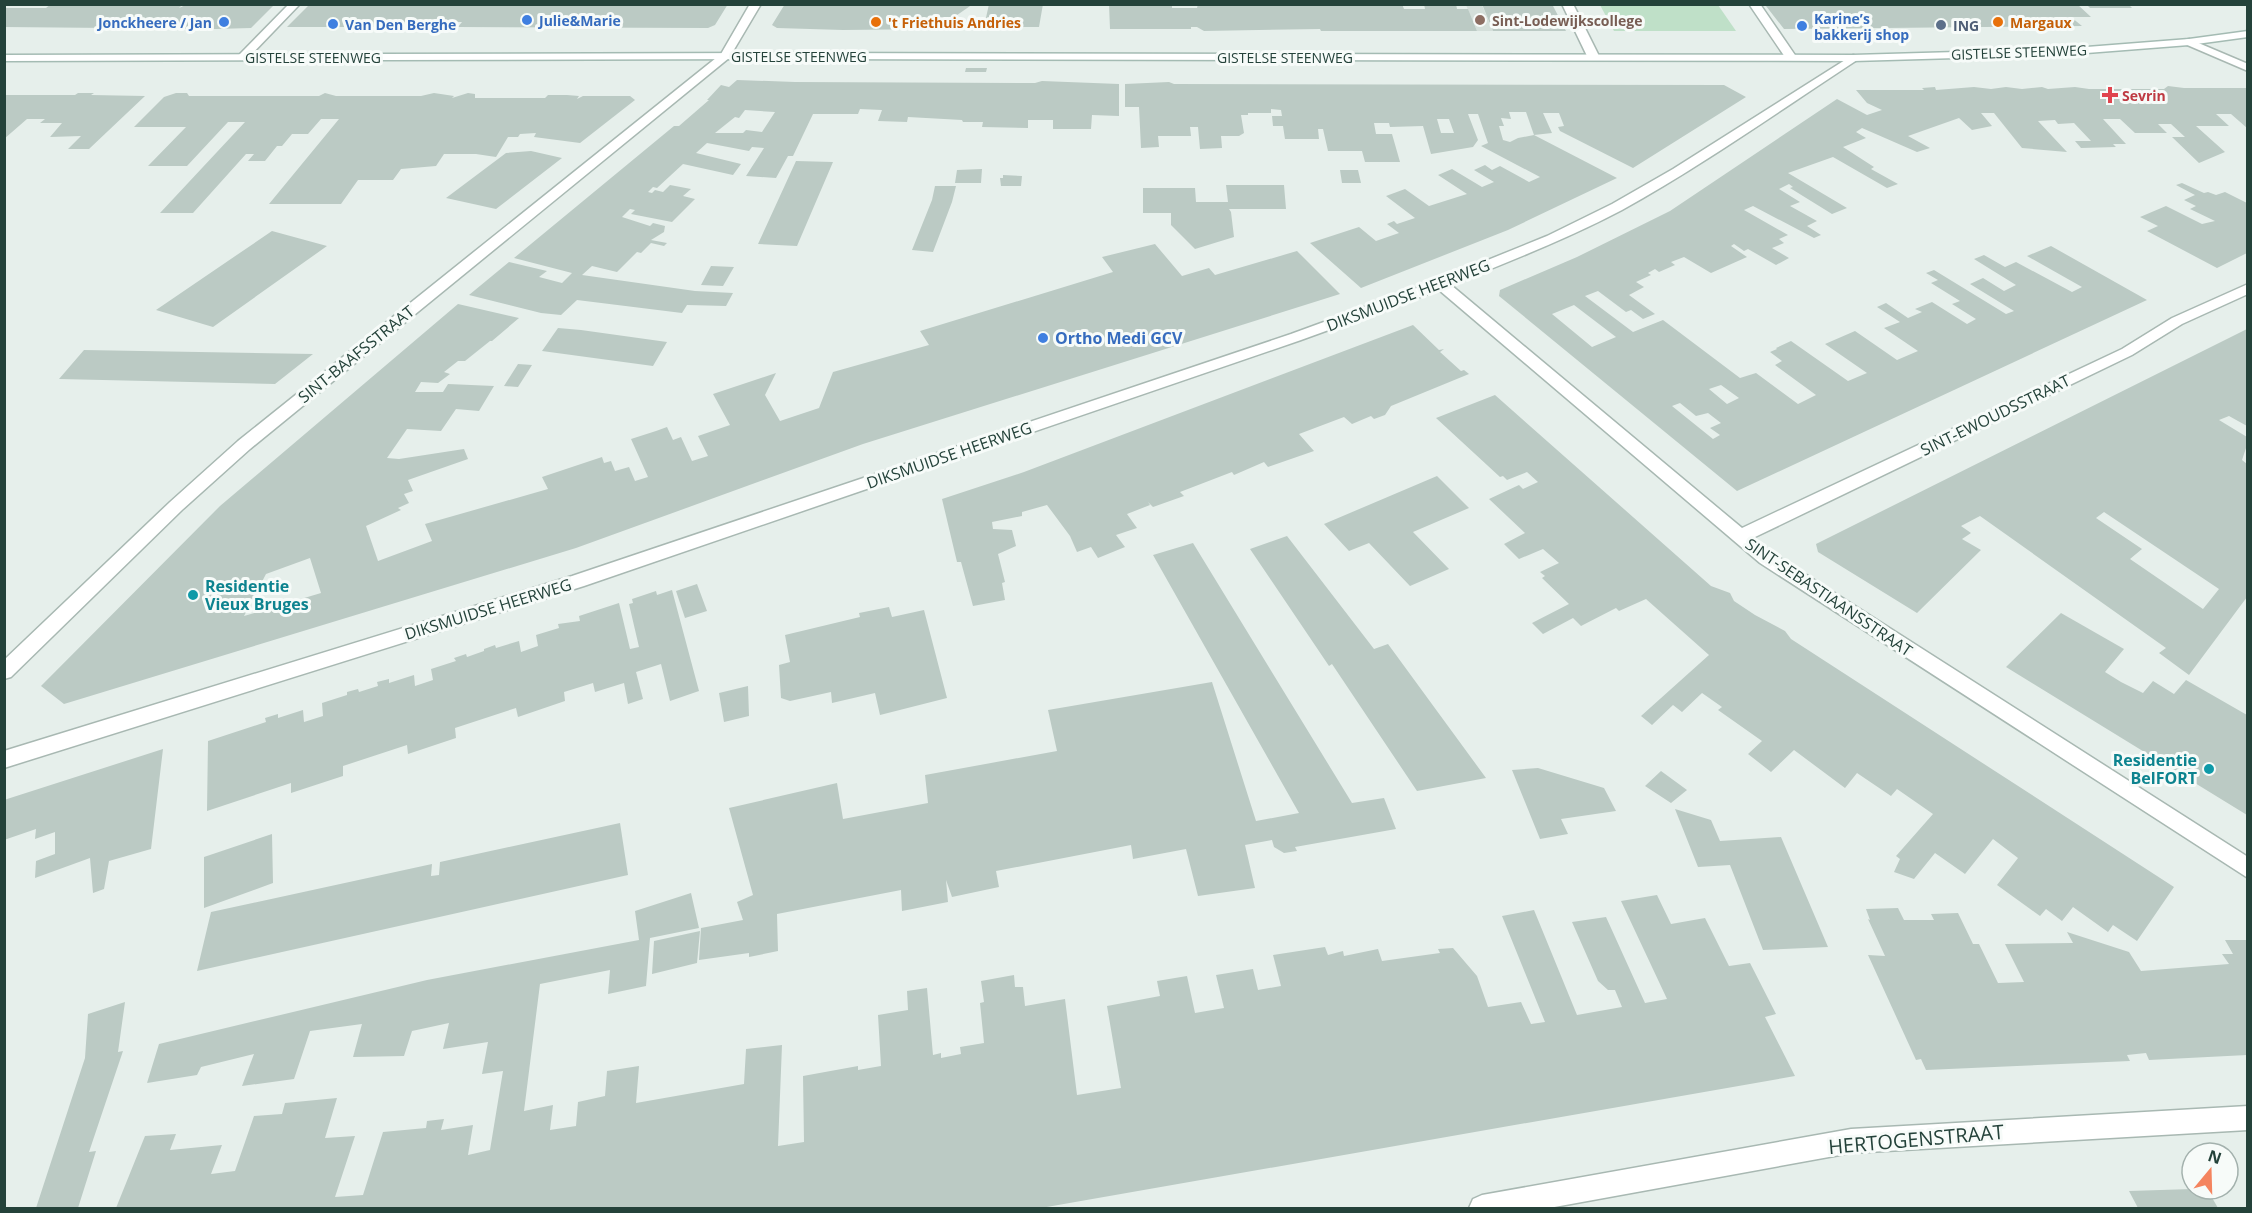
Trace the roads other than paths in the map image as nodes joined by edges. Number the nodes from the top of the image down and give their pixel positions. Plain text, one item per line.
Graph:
1 (295, 4) edge
2 (756, 4) edge
3 (1567, 4) edge
4 (1754, 4) edge
5 (2247, 34) edge
6 (2189, 42) junction
7 (725, 56) junction
8 (243, 57) junction
9 (4, 58) edge
10 (1594, 58) junction
11 (1791, 58) junction
12 (1853, 58) junction
13 (2247, 68) edge
14 (1441, 284) junction
15 (2247, 288) edge
16 (1739, 537) junction
17 (4, 672) edge
18 (4, 760) edge
19 (2247, 869) edge
20 (2247, 1118) edge
21 (1482, 1209) edge

1 - 8 street
2 - 7 street
3 - 10 street
4 - 11 street
5 - 6 street, GISTELSE STEENWEG
6 - 12 street, GISTELSE STEENWEG
6 - 13 street
7 - 8 street, GISTELSE STEENWEG
7 - 10 street, GISTELSE STEENWEG
7 - 17 street, SINT-BAAFSSTRAAT
8 - 9 street, GISTELSE STEENWEG
10 - 11 street, GISTELSE STEENWEG
11 - 12 street, GISTELSE STEENWEG
12 - 14 street, DIKSMUIDSE HEERWEG
14 - 16 street, SINT-SEBASTIAANSSTRAAT
14 - 18 street, DIKSMUIDSE HEERWEG
15 - 16 street, SINT-EWOUDSSTRAAT
16 - 19 street, SINT-SEBASTIAANSSTRAAT
20 - 21 street, HERTOGENSTRAAT

